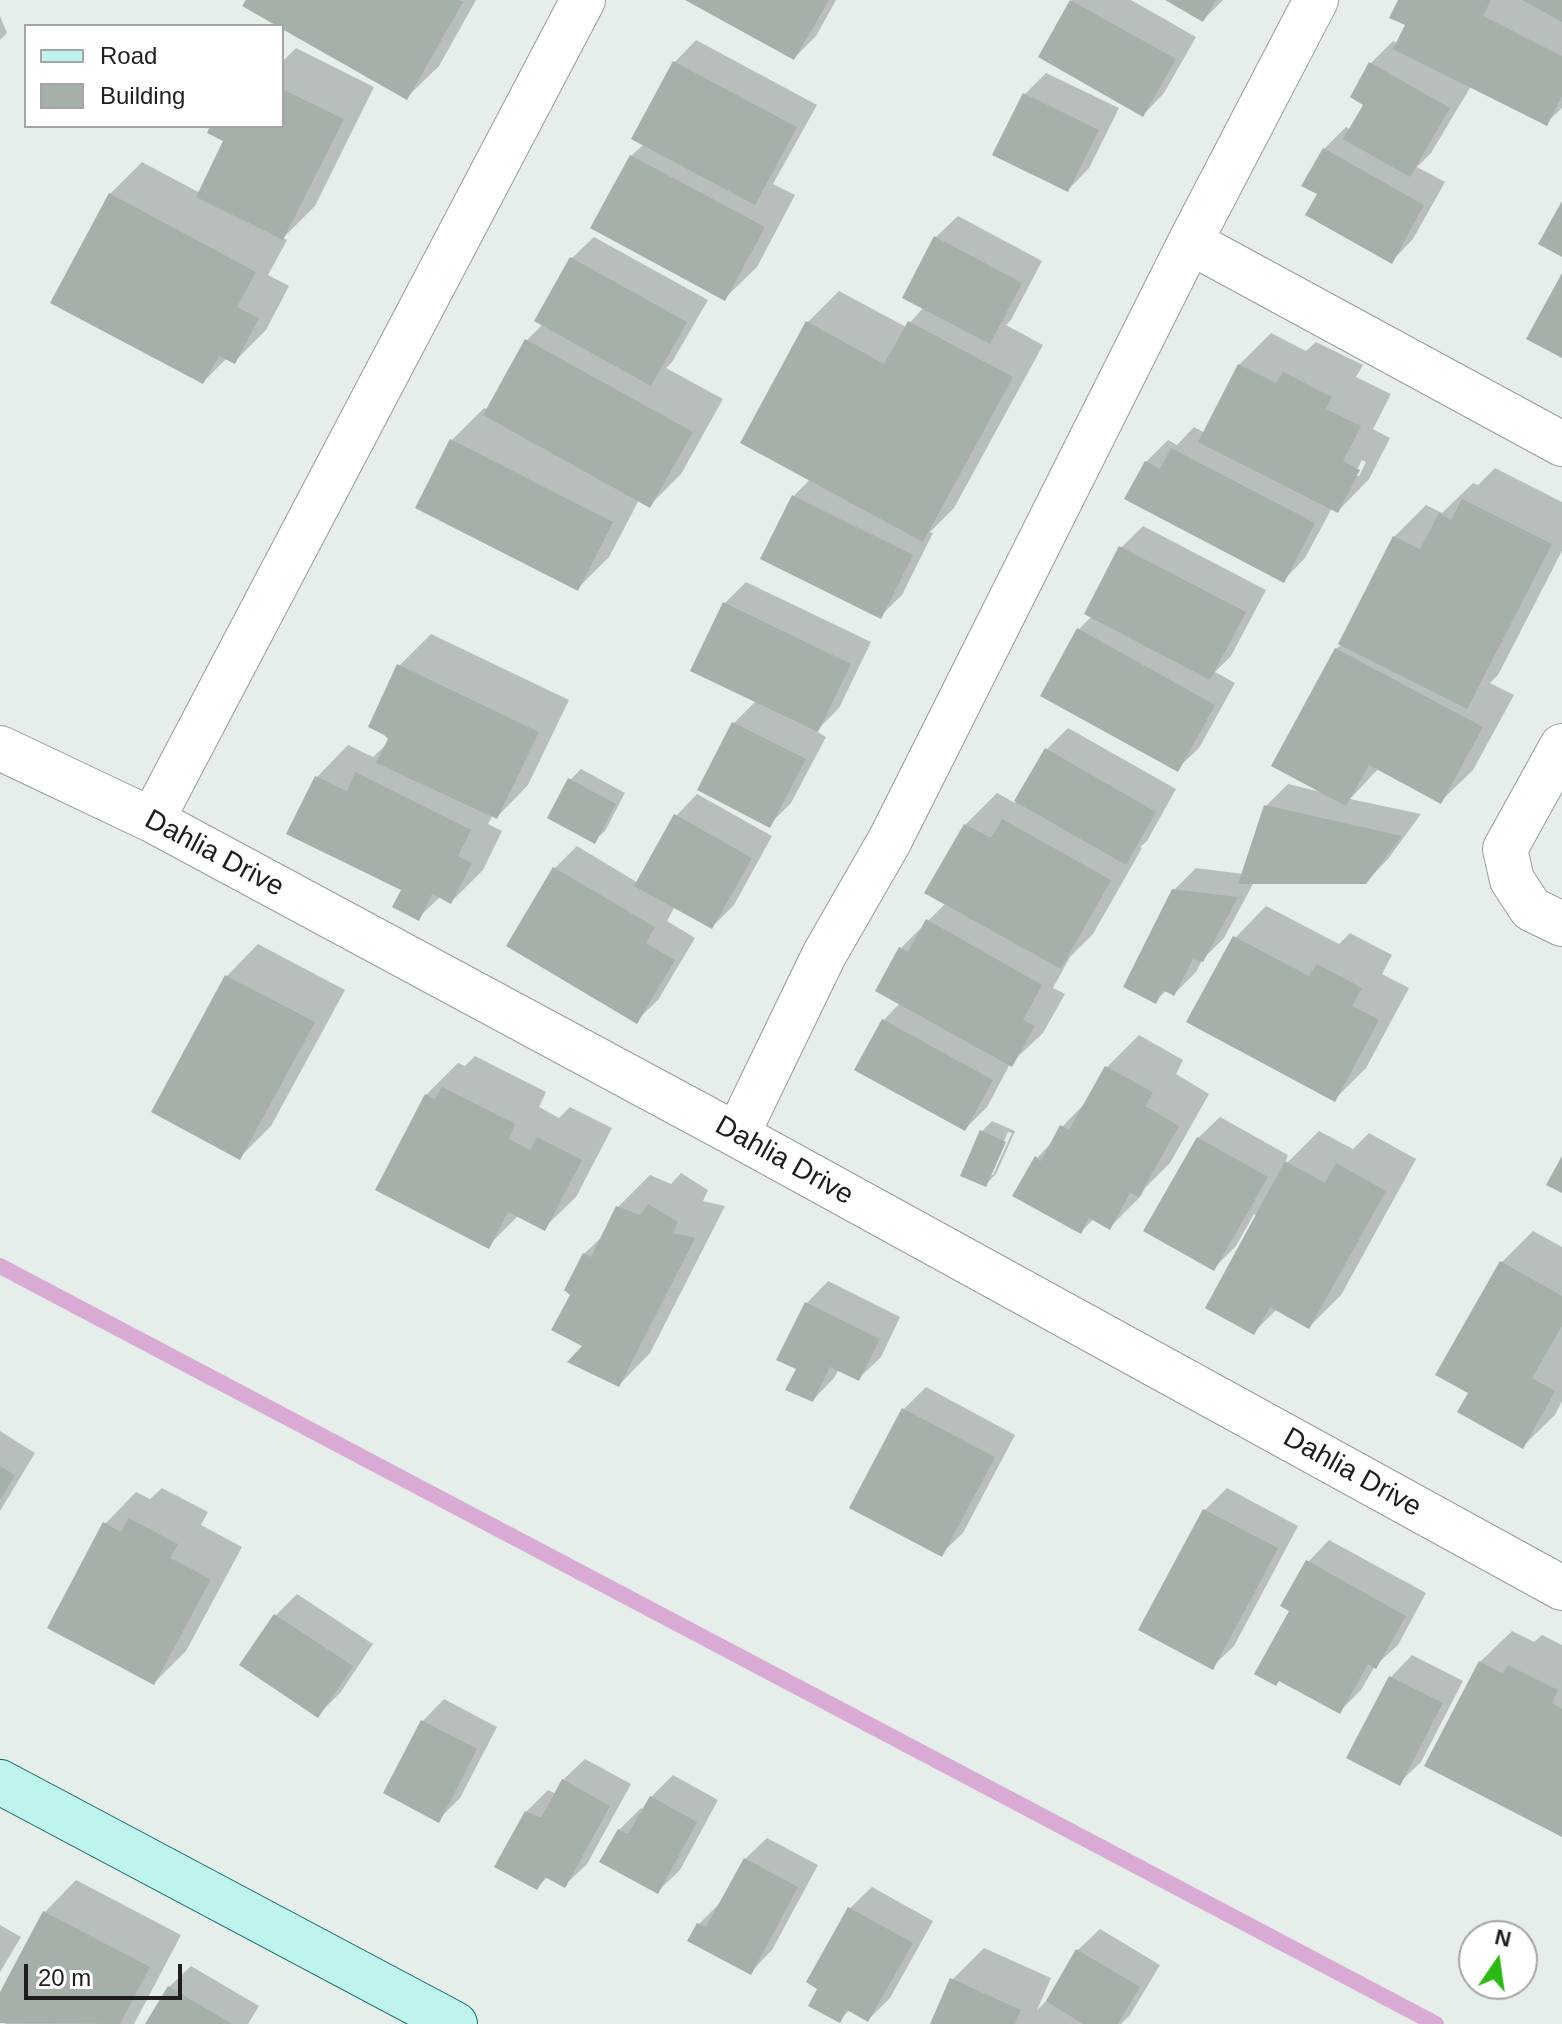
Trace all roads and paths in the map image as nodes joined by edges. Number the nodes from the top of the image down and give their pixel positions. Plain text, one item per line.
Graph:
1 (1316, 0) edge
2 (581, 1) edge
3 (1190, 242) junction
4 (1562, 444) edge
5 (1562, 746) edge
6 (0, 748) edge
7 (152, 820) junction
8 (1562, 924) edge
9 (737, 1135) junction
10 (1562, 1588) edge
11 (0, 1782) edge
12 (455, 2024) edge

1 - 3 street
2 - 7 street
3 - 4 street
3 - 9 street
5 - 8 street
6 - 7 street, Dahlia Drive
7 - 9 street, Dahlia Drive
9 - 10 street, Dahlia Drive
11 - 12 main road

